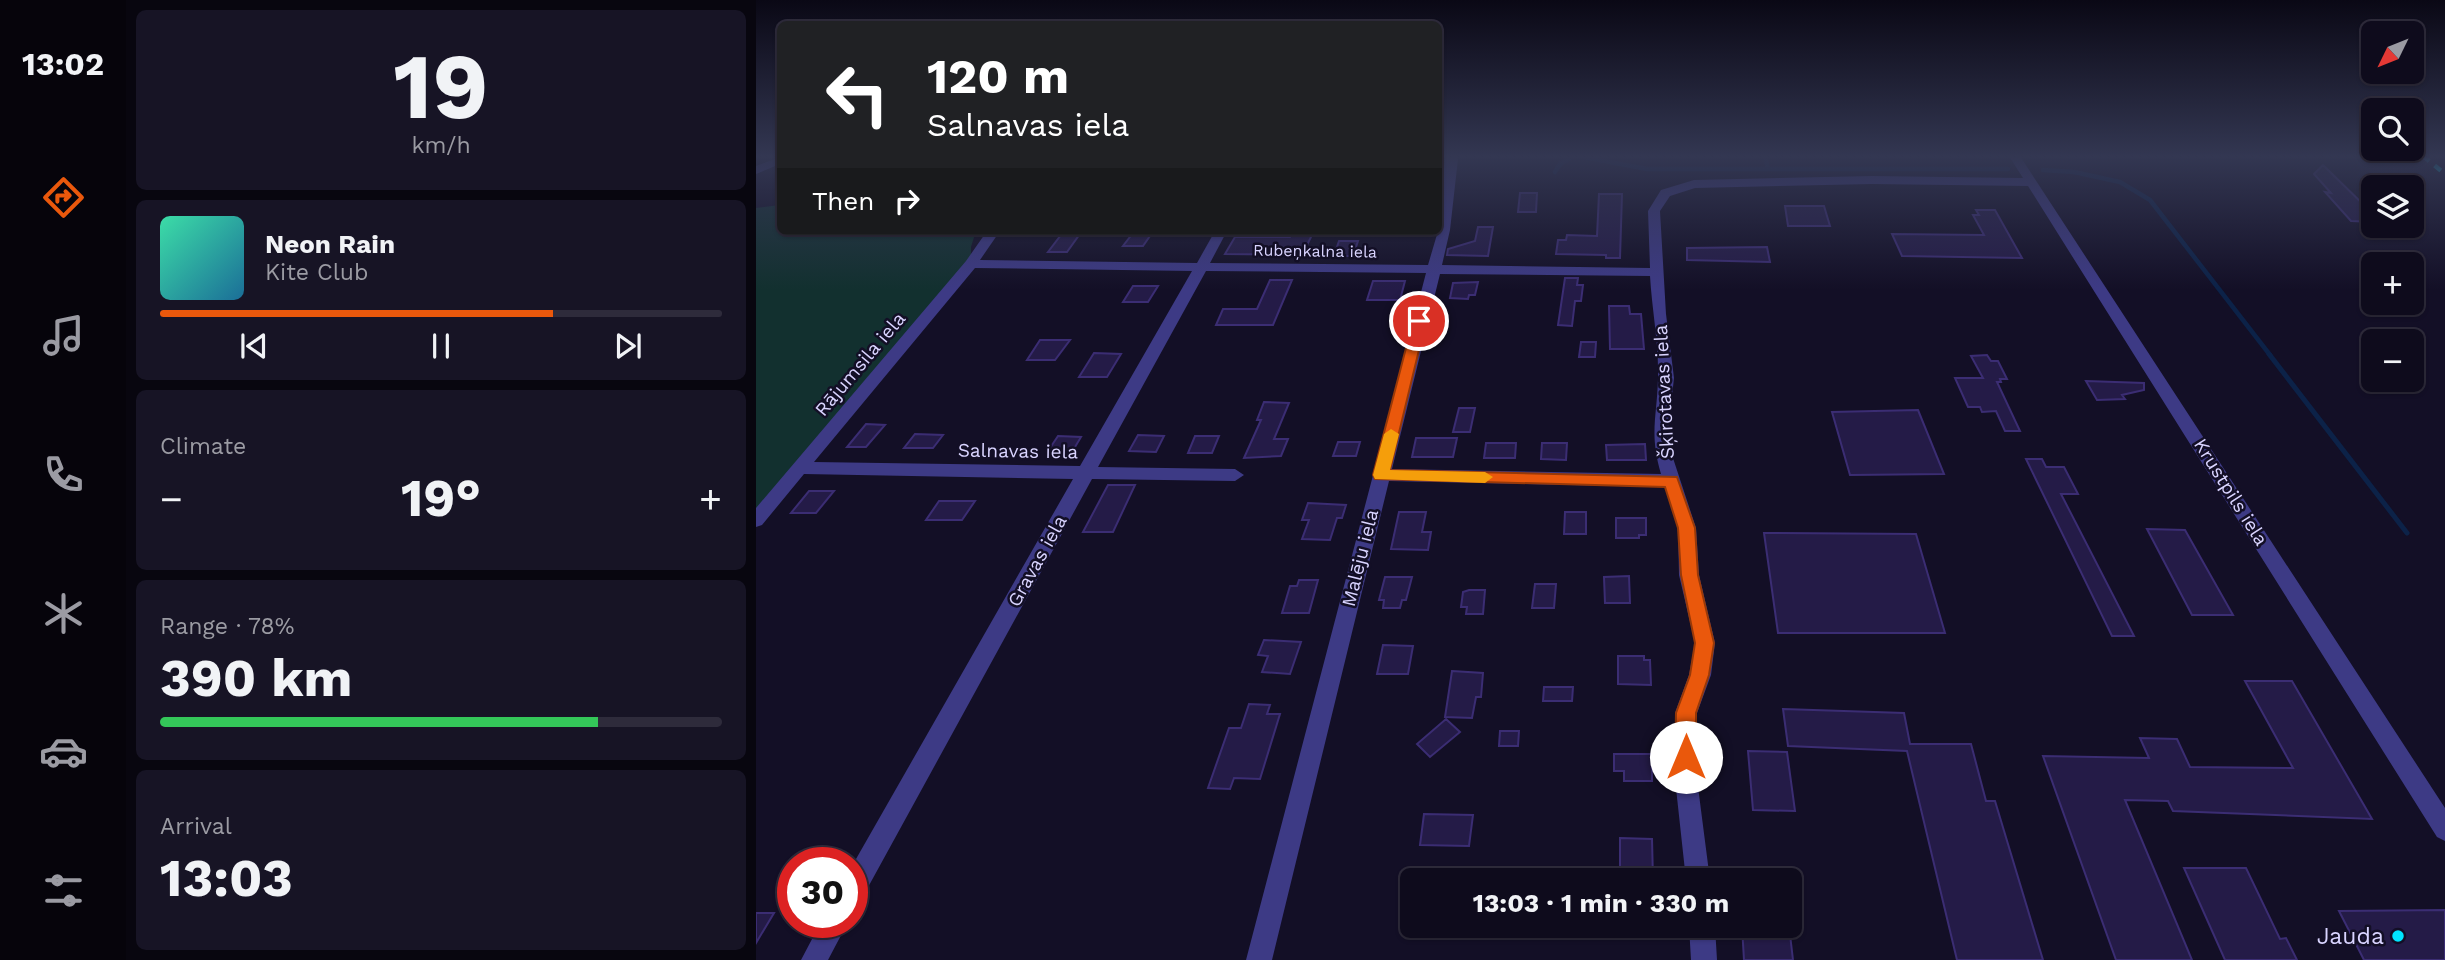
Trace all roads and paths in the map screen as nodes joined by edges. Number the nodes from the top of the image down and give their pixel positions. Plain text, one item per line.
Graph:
1 (1448, 201) edge
2 (1660, 201) edge
3 (2044, 201) edge
4 (1442, 228) edge
5 (993, 235) edge
6 (1219, 235) edge
7 (1440, 235) edge
8 (971, 264) junction
9 (1200, 267) junction
10 (1432, 270) junction
11 (1659, 272) junction
12 (799, 468) junction
13 (1086, 473) junction
14 (1235, 475) dead end
15 (1381, 475) junction
16 (1672, 481) junction
17 (756, 520) edge
18 (2445, 829) edge
19 (868, 862) edge
20 (1697, 868) edge
21 (826, 938) edge
22 (1703, 938) edge
23 (814, 960) edge
24 (1259, 960) edge
25 (1704, 960) edge

1 - 4 street, Malēju iela
2 - 11 street, Šķirotavas iela
3 - 18 street, Krustpils iela
5 - 8 street, Rājumsila iela
6 - 9 street, Gravas iela
7 - 10 street, Malēju iela
8 - 9 street, Rubeņkalna iela
8 - 12 street, Rājumsila iela
9 - 10 street, Rubeņkalna iela
9 - 13 street, Gravas iela
10 - 11 street, Rubeņkalna iela
10 - 15 street, Malēju iela
11 - 16 street, Šķirotavas iela
12 - 13 street, Salnavas iela
12 - 17 street, Rājumsila iela
13 - 14 street, Salnavas iela
13 - 19 street, Gravas iela
15 - 16 street
15 - 24 street, Malēju iela
16 - 20 street, Šķirotavas iela
21 - 23 street
22 - 25 street

